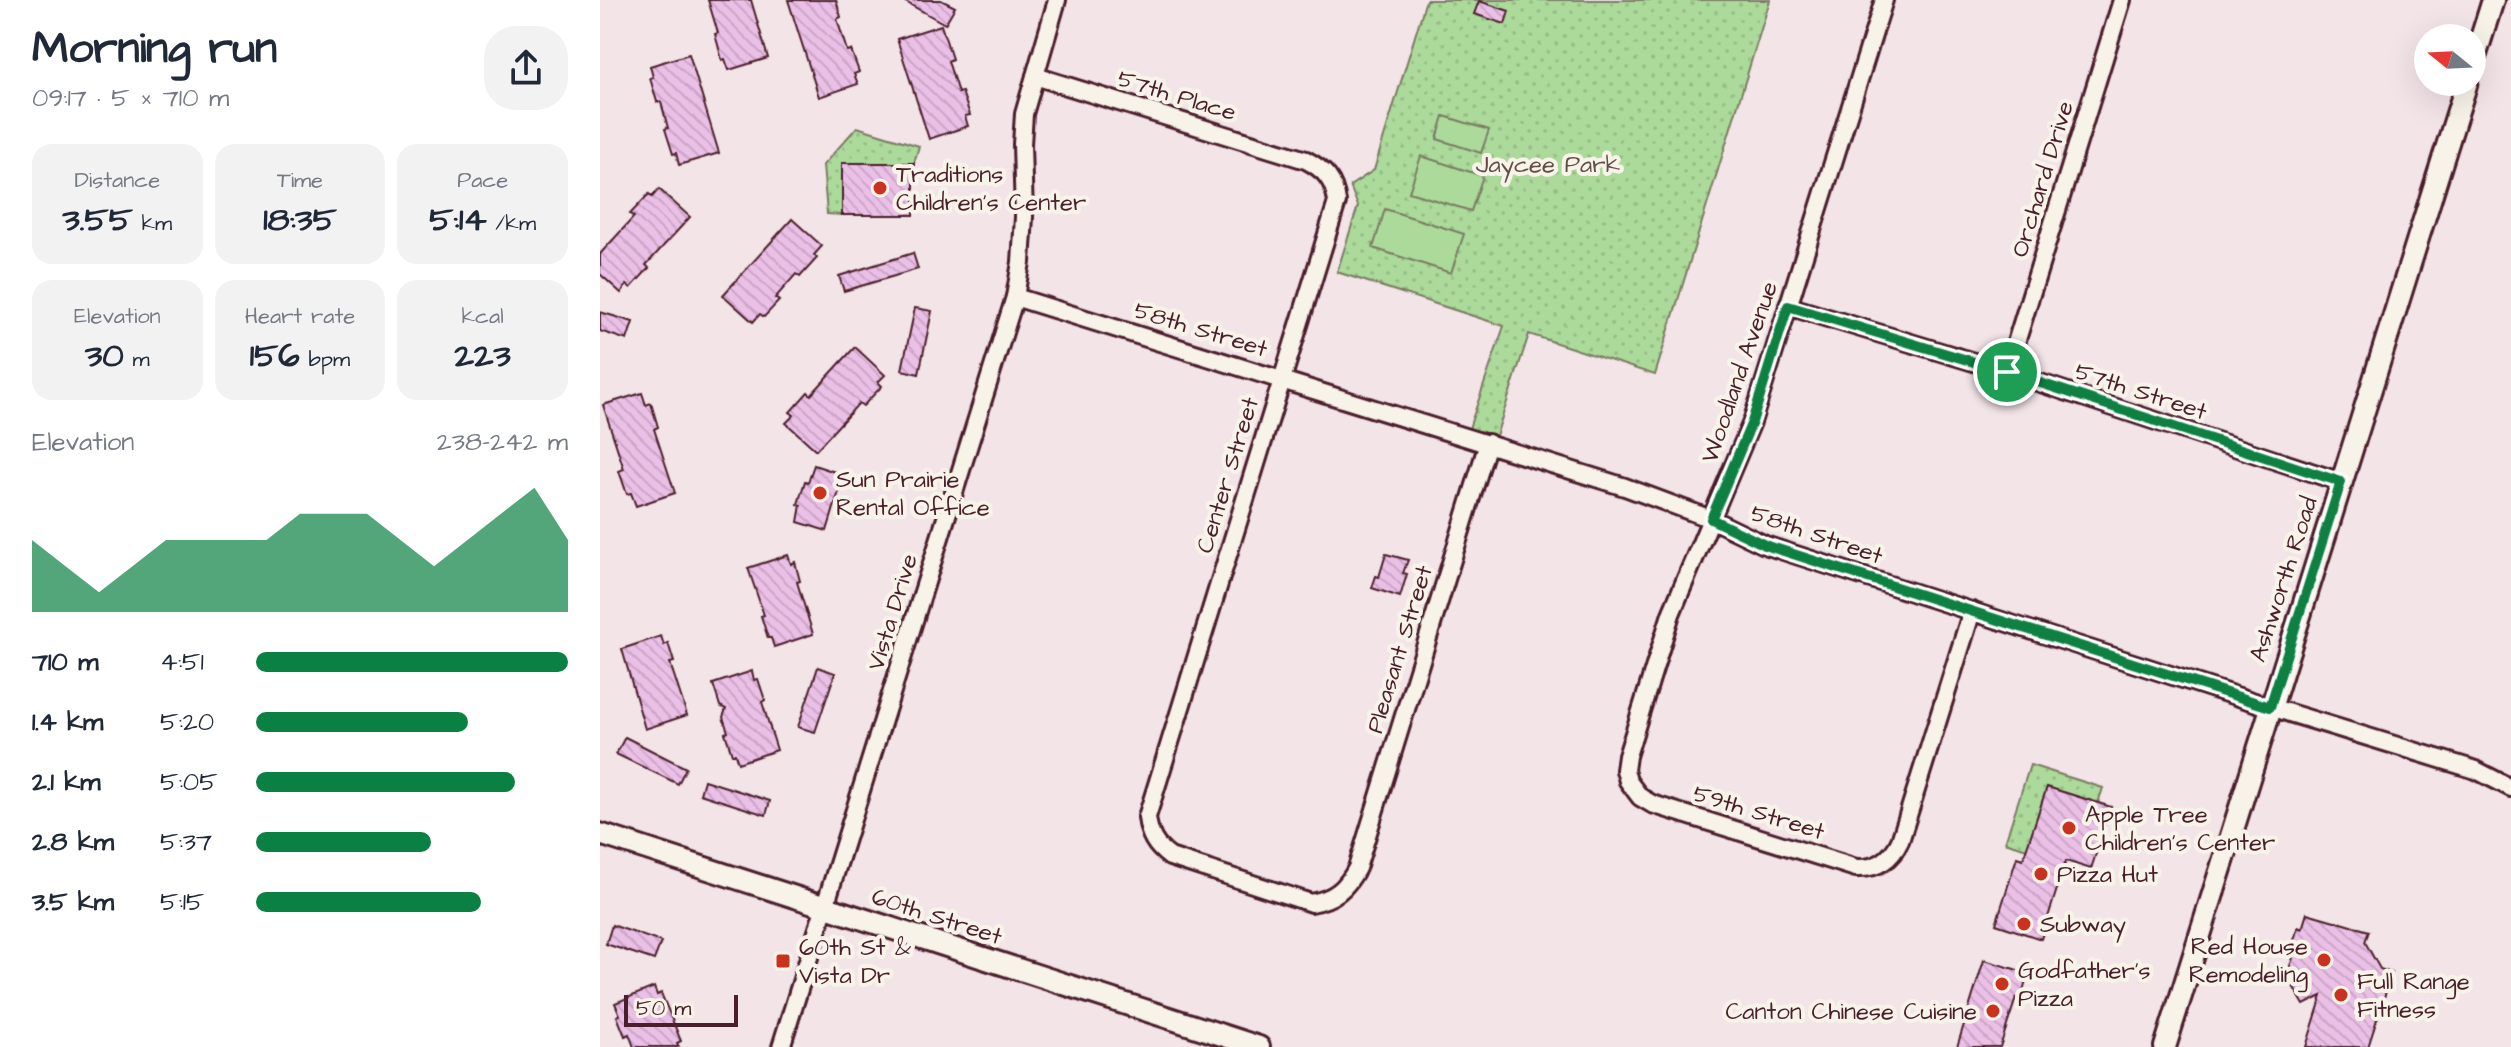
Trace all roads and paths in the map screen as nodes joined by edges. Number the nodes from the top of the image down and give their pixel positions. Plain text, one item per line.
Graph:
1 (1057, 0) edge
2 (1884, 0) edge
3 (2122, 0) edge
4 (2493, 0) edge
5 (2485, 24) edge
6 (1035, 76) junction
7 (2463, 96) edge
8 (1306, 160) joint
9 (1015, 297) junction
10 (1788, 306) junction
11 (2007, 372) junction
12 (1282, 379) junction
13 (1488, 443) junction
14 (2341, 482) junction
15 (1711, 519) junction
16 (1972, 611) junction
17 (2270, 707) junction
18 (1627, 756) joint
19 (2511, 788) edge
20 (600, 834) edge
21 (1357, 868) joint
22 (826, 907) junction
23 (781, 1047) edge
24 (1259, 1047) edge
25 (2165, 1047) edge

1 - 6 street, Vista Drive
2 - 10 street, Woodland Avenue
3 - 11 street, Orchard Drive
4 - 5 main road
6 - 8 street, 57th Place
6 - 9 street, Vista Drive
7 - 14 main road, Ashworth Road
8 - 12 street, Center Street
9 - 12 street, 58th Street
9 - 22 street, Vista Drive
10 - 11 street, 57th Street
10 - 15 street, Woodland Avenue
11 - 14 street, 57th Street
12 - 13 street, 58th Street
12 - 21 street, Center Street
13 - 15 street, 58th Street
13 - 21 street, Pleasant Street
14 - 17 main road, Ashworth Road
15 - 16 street, 58th Street
15 - 18 street, Woodland Avenue
16 - 17 street, 58th Street
16 - 18 street, 59th Street
17 - 19 street, 58th Street
17 - 25 main road, Ashworth Road
20 - 22 main road, 60th Street
22 - 23 street, Vista Drive
22 - 24 main road, 60th Street

